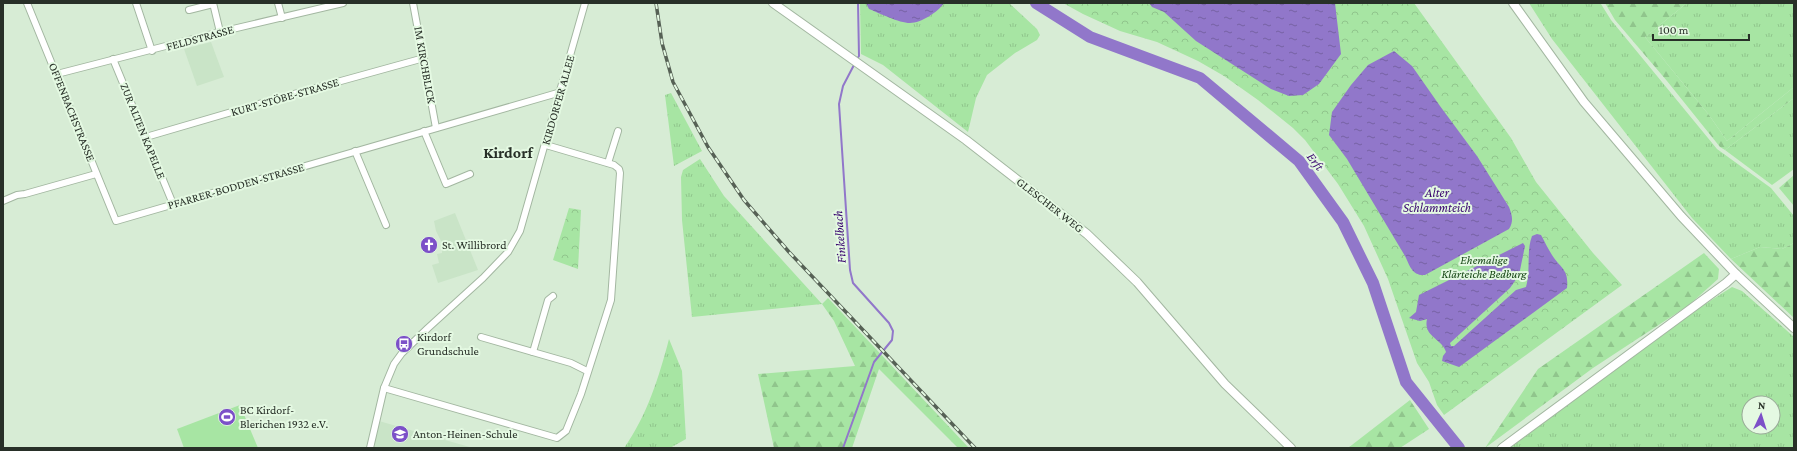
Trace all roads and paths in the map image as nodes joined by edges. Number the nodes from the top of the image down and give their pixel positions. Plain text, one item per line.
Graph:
1 (27, 3) edge
2 (136, 3) edge
3 (278, 3) edge
4 (343, 3) edge
5 (413, 3) edge
6 (585, 3) edge
7 (773, 3) edge
8 (1513, 3) edge
9 (213, 4) edge
10 (189, 10) dead end
11 (282, 18) junction
12 (220, 32) junction
13 (152, 51) junction
14 (424, 58) junction
15 (114, 59) junction
16 (56, 74) junction
17 (561, 92) junction
18 (436, 128) junction
19 (424, 131) junction
20 (618, 131) dead end
21 (146, 137) junction
22 (546, 145) junction
23 (355, 152) junction
24 (608, 163) junction
25 (96, 174) junction
26 (470, 174) dead end
27 (3, 201) edge
28 (173, 204) junction
29 (116, 221) joint
30 (386, 225) dead end
31 (1736, 274) junction
32 (553, 296) dead end
33 (1794, 328) edge
34 (481, 337) dead end
35 (533, 352) junction
36 (587, 371) junction
37 (384, 388) junction
38 (370, 448) edge
39 (1291, 448) edge
40 (1502, 448) edge

1 - 16 street, OFFENBACHSTRASSE
2 - 13 street
3 - 11 street
4 - 11 street, FELDSTRASSE
5 - 14 street, IM KIRCHBLICK
6 - 17 street, KIRDORFER ALLEE
7 - 39 main road, GLESCHER WEG
8 - 31 main road
9 - 10 street
9 - 12 street
11 - 12 street, FELDSTRASSE
12 - 13 street, FELDSTRASSE
13 - 15 street, FELDSTRASSE
14 - 18 street, IM KIRCHBLICK
14 - 21 street, KURT-STÖBE-STRASSE
15 - 16 street, FELDSTRASSE
15 - 21 street, ZUR ALTEN KAPELLE
16 - 25 street, OFFENBACHSTRASSE
17 - 18 street, PFARRER-BODDEN-STRASSE
17 - 22 street, KIRDORFER ALLEE
18 - 19 street, PFARRER-BODDEN-STRASSE
19 - 23 street, PFARRER-BODDEN-STRASSE
19 - 26 street
20 - 24 street
21 - 28 street, ZUR ALTEN KAPELLE
22 - 24 street
22 - 37 street, KIRDORFER ALLEE
23 - 28 street, PFARRER-BODDEN-STRASSE
23 - 30 street
24 - 36 street
25 - 27 street
25 - 29 street, OFFENBACHSTRASSE
28 - 29 street, PFARRER-BODDEN-STRASSE
31 - 33 main road
31 - 40 main road
32 - 35 street
34 - 35 street
35 - 36 street
36 - 37 street
37 - 38 street, KIRDORFER ALLEE

